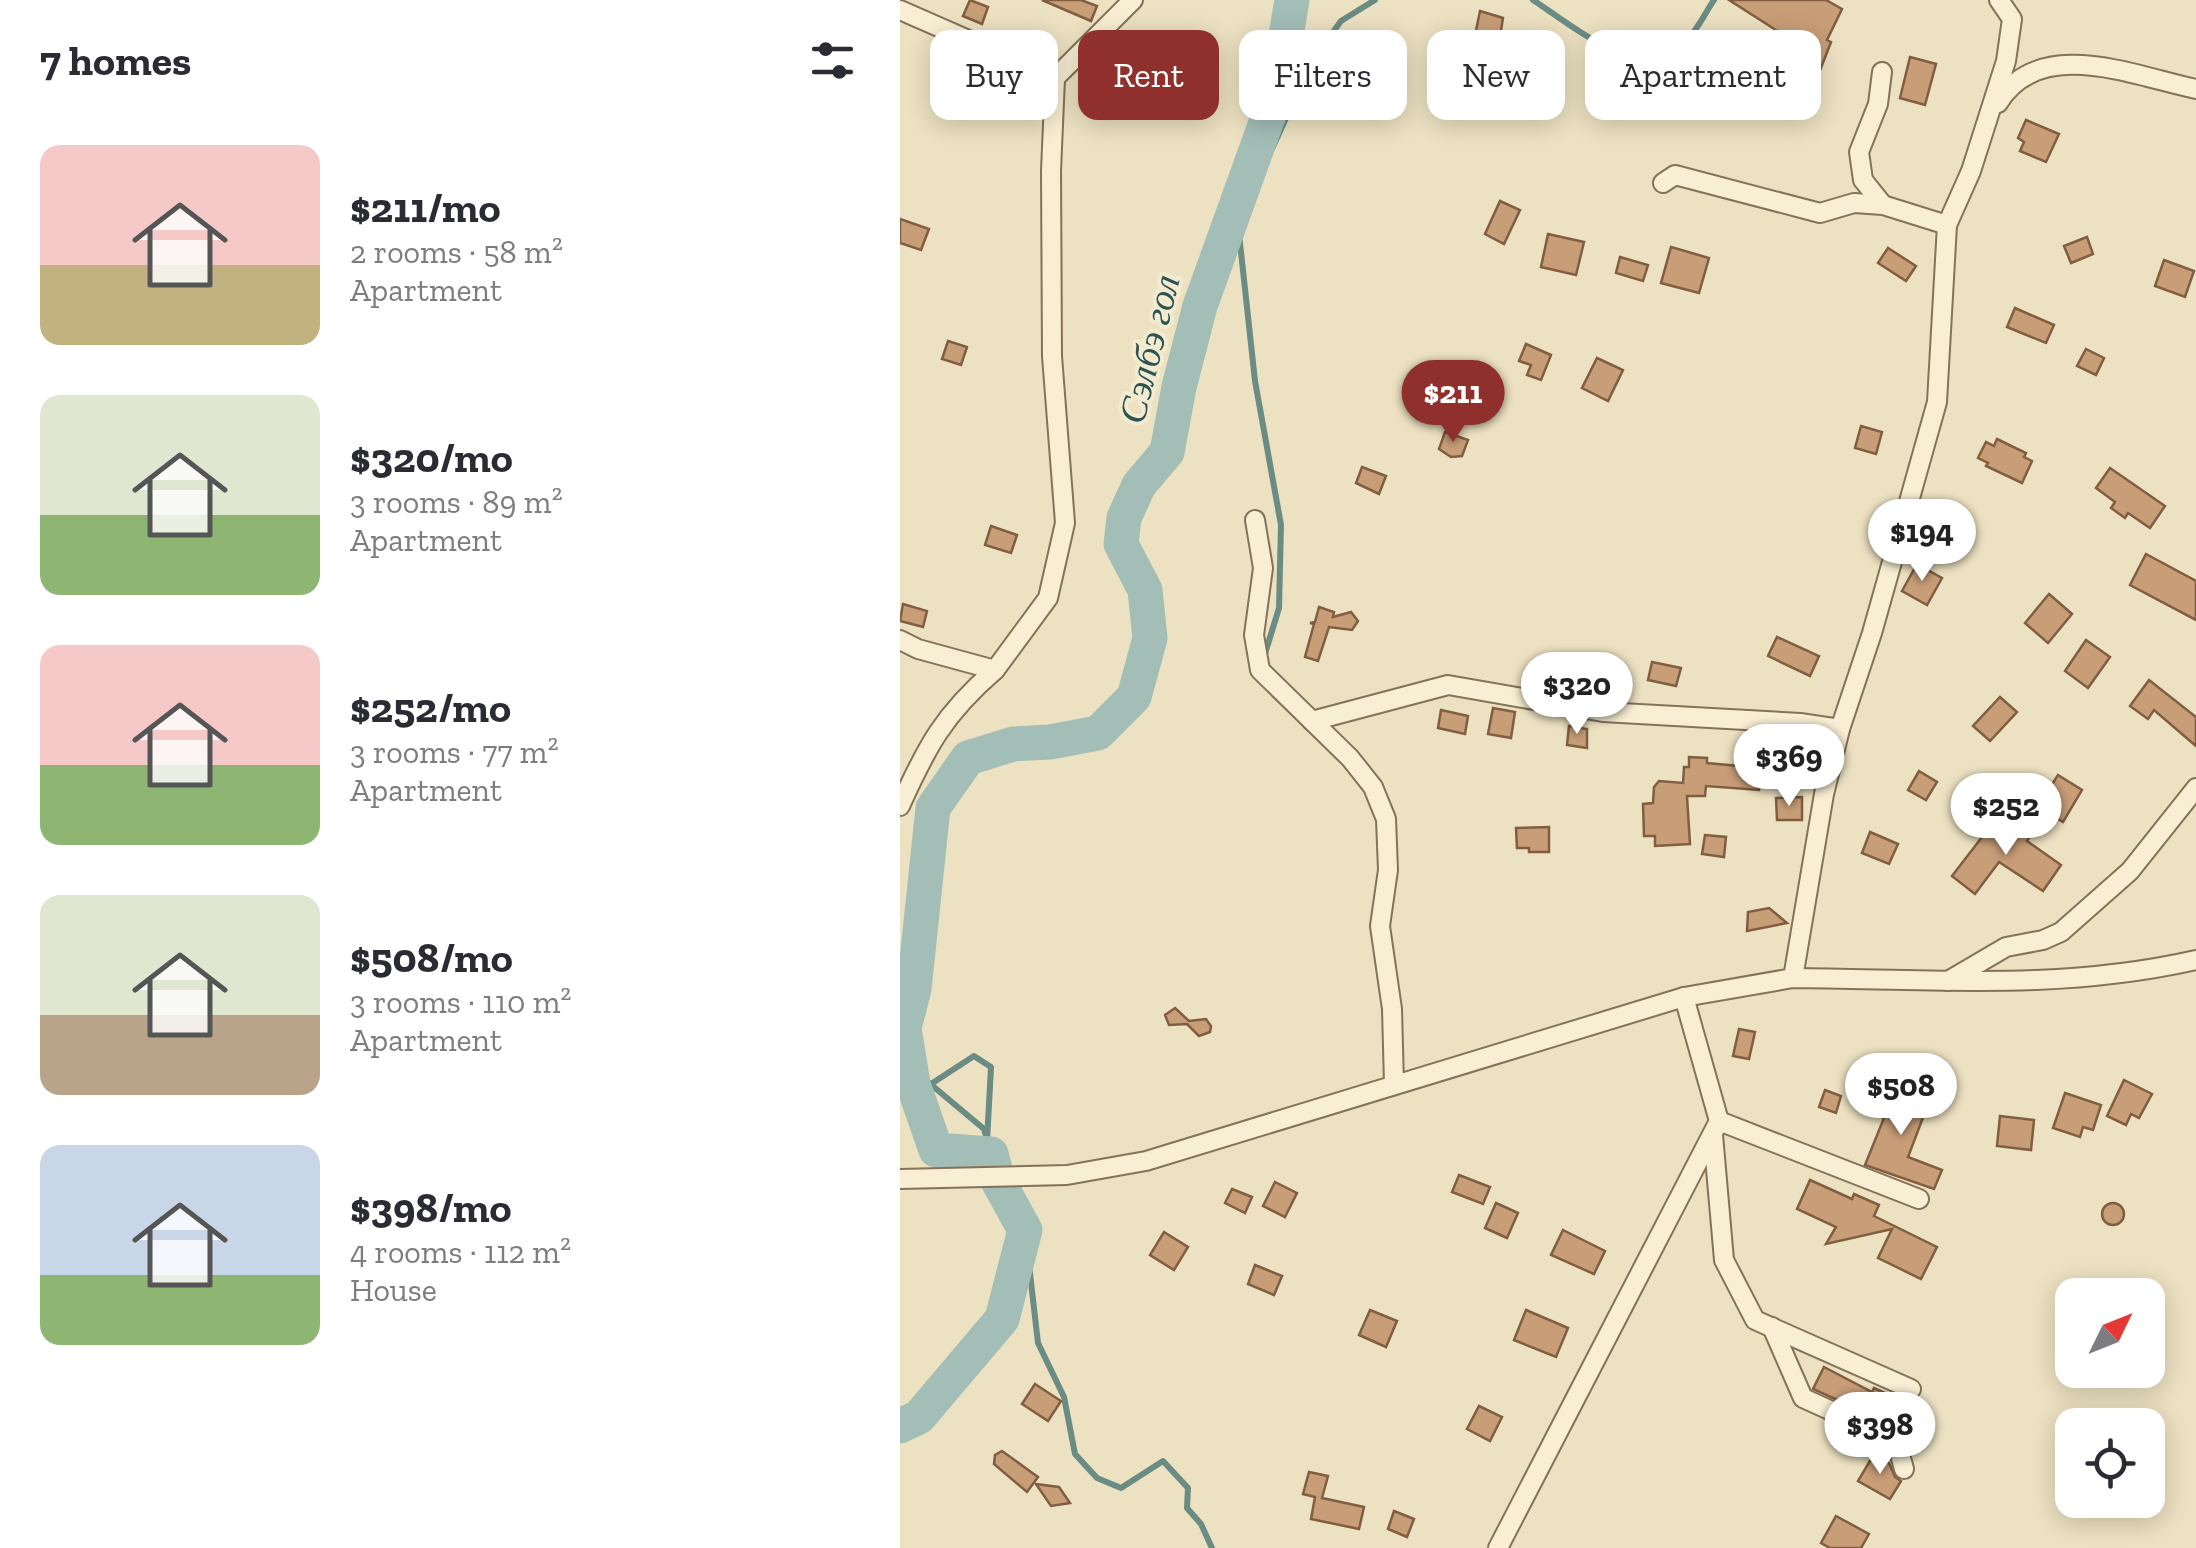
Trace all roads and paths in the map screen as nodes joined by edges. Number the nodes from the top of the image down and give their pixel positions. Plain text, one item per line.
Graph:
1 (1133, 0) edge
2 (1999, 0) edge
3 (900, 10) edge
4 (946, 30) edge
5 (1882, 72) dead end
6 (1058, 76) edge
7 (2196, 89) edge
8 (1054, 120) edge
9 (1984, 124) junction
10 (1662, 183) dead end
11 (1883, 206) junction
12 (1948, 225) junction
13 (1255, 520) dead end
14 (900, 640) edge
15 (995, 670) junction
16 (1312, 721) junction
17 (1840, 729) junction
18 (2196, 788) edge
19 (900, 806) edge
20 (2196, 960) edge
21 (1793, 978) junction
22 (1948, 981) junction
23 (1684, 997) junction
24 (1394, 1084) junction
25 (1716, 1127) junction
26 (900, 1179) edge
27 (1919, 1199) dead end
28 (1772, 1328) junction
29 (1911, 1390) dead end
30 (1904, 1470) dead end
31 (1498, 1548) edge

1 - 6 street
2 - 9 street
3 - 4 street
5 - 11 street
7 - 9 street
8 - 15 street
9 - 12 street
10 - 11 street
11 - 12 street
12 - 17 street
13 - 16 street
14 - 15 street
15 - 19 street
16 - 17 street
16 - 24 street
17 - 21 street
18 - 22 street
20 - 22 street
21 - 22 street
21 - 23 street
23 - 24 street
23 - 25 street
24 - 26 street
25 - 27 street
25 - 28 street
25 - 31 street
28 - 29 street
28 - 30 street

